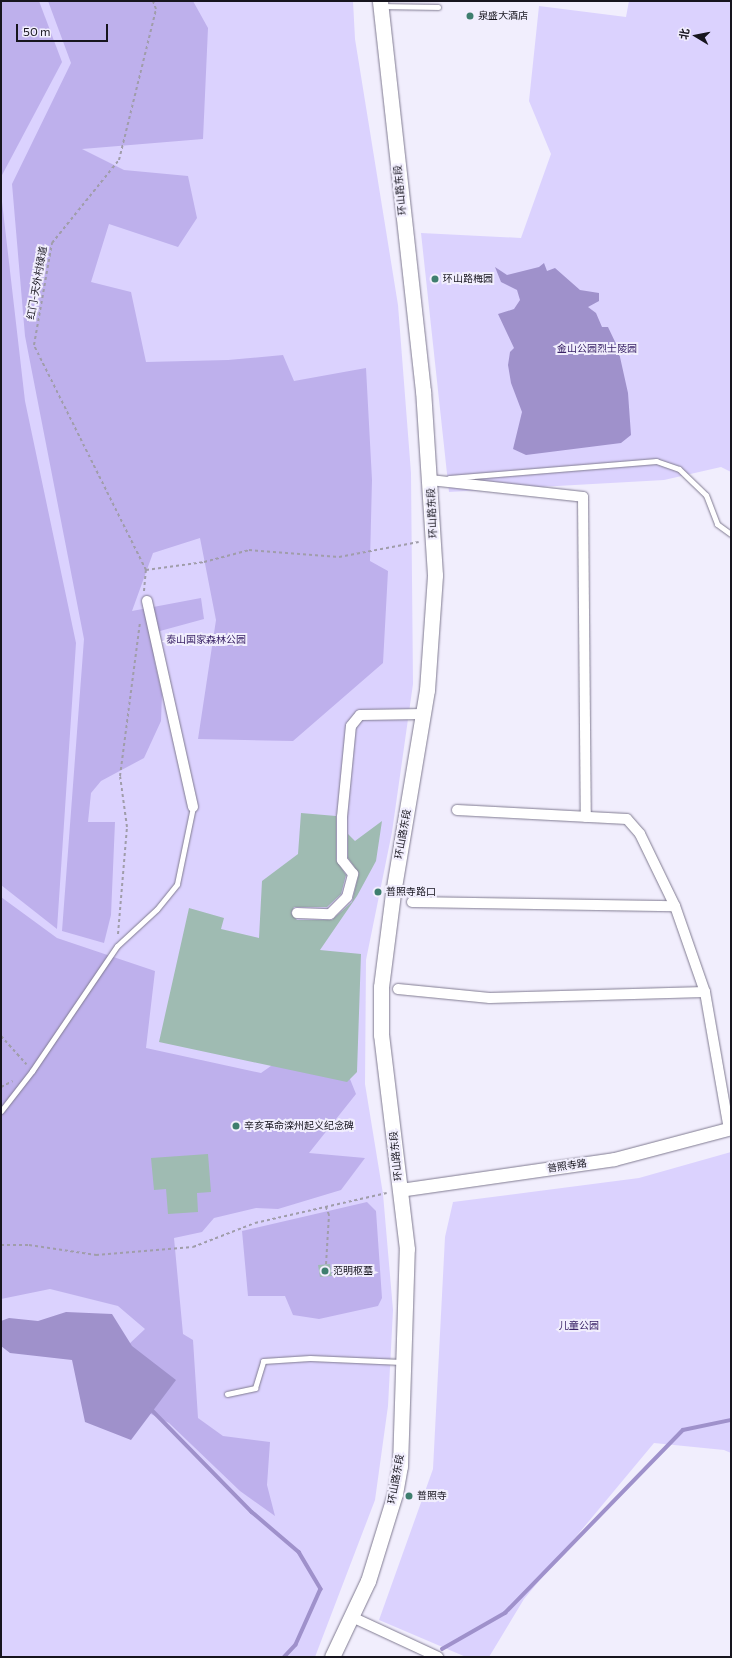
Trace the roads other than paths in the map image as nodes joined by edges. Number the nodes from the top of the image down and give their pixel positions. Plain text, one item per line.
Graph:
1 (380, 4) edge
2 (438, 7) dead end
3 (430, 480) junction
4 (731, 534) edge
5 (147, 602) dead end
6 (423, 714) junction
7 (193, 807) joint
8 (457, 810) dead end
9 (586, 817) junction
10 (412, 902) dead end
11 (675, 906) junction
12 (297, 913) dead end
13 (398, 989) dead end
14 (705, 992) junction
15 (1, 1112) edge
16 (730, 1128) edge
17 (400, 1190) junction
18 (404, 1362) junction
19 (227, 1394) dead end
20 (352, 1617) junction
21 (332, 1657) edge
22 (438, 1657) edge

1 - 2 lane
1 - 3 main road, 环山路东段
3 - 4 lane
3 - 6 main road, 环山路东段
3 - 9 street
5 - 7 street
6 - 12 street
6 - 17 main road, 环山路东段
7 - 15 lane
8 - 9 street
9 - 11 street
10 - 11 street
11 - 14 street
13 - 14 street
14 - 16 street
16 - 17 street, 普照寺路
17 - 18 main road, 环山路东段
18 - 19 lane
18 - 20 main road, 环山路东段
20 - 21 main road, 环山路东段
20 - 22 street

